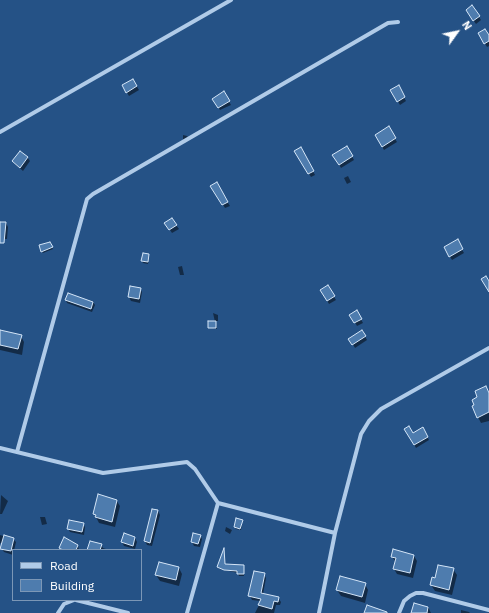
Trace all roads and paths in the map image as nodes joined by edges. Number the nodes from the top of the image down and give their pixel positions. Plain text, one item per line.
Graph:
1 (231, 0) edge
2 (398, 22) dead end
3 (0, 132) edge
4 (489, 348) edge
5 (0, 448) edge
6 (17, 452) junction
7 (218, 503) junction
8 (335, 533) junction
9 (72, 601) edge
10 (79, 601) edge
11 (489, 610) edge
12 (58, 613) edge
13 (128, 613) edge
14 (187, 613) edge
15 (320, 613) edge
16 (399, 613) edge

1 - 3 street
2 - 6 street
4 - 8 street
5 - 6 street
6 - 7 street
7 - 8 street
7 - 14 street
8 - 15 street
9 - 12 street
10 - 13 street
11 - 16 street

